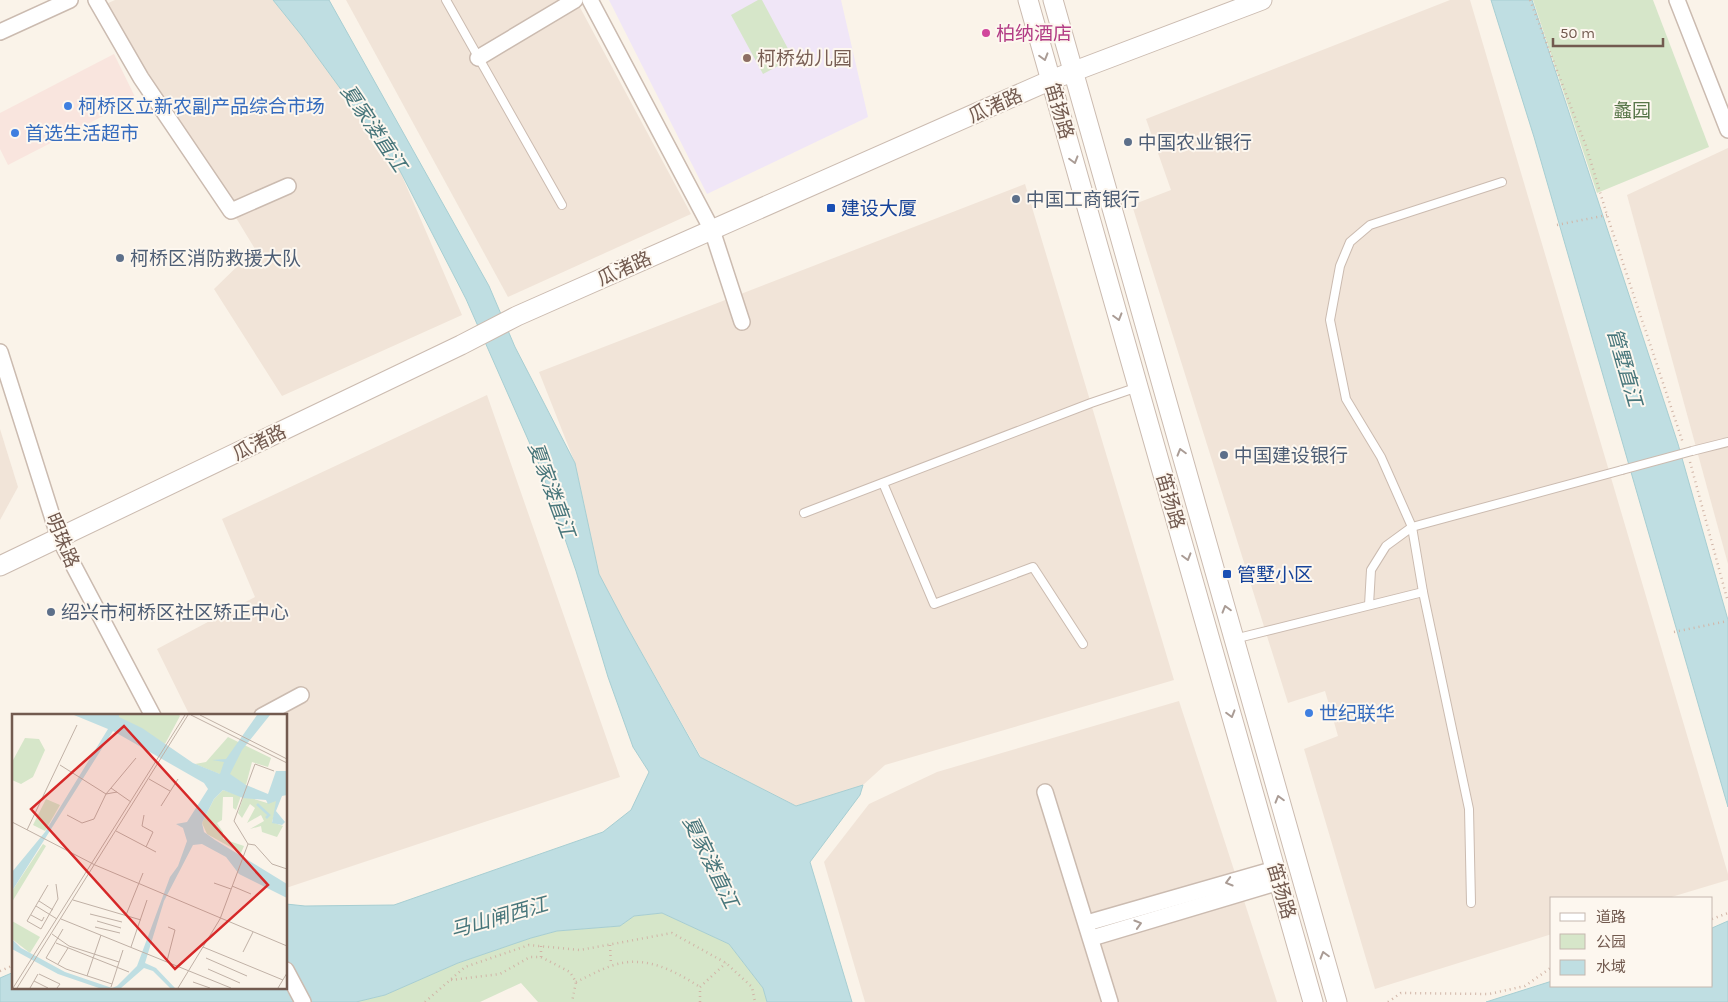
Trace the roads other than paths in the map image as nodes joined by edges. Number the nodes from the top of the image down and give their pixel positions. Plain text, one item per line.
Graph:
1 (70, 0) edge
2 (96, 0) edge
3 (446, 0) edge
4 (575, 0) edge
5 (590, 0) edge
6 (1028, 0) edge
7 (1053, 0) edge
8 (1262, 0) edge
9 (1677, 0) edge
10 (0, 32) edge
11 (478, 58) junction
12 (1074, 71) junction
13 (1051, 80) junction
14 (1728, 130) edge
15 (1502, 182) dead end
16 (288, 186) dead end
17 (562, 205) dead end
18 (712, 230) junction
19 (742, 322) dead end
20 (0, 352) edge
21 (1138, 388) junction
22 (1728, 442) edge
23 (883, 483) junction
24 (804, 513) dead end
25 (1412, 528) junction
26 (58, 538) junction
27 (0, 566) edge
28 (1423, 592) junction
29 (1368, 605) junction
30 (1234, 639) junction
31 (1083, 644) dead end
32 (302, 695) dead end
33 (152, 714) edge
34 (266, 714) edge
35 (1045, 792) dead end
36 (1277, 875) junction
37 (1471, 903) dead end
38 (1086, 923) junction
39 (1092, 938) junction
40 (288, 974) edge
41 (303, 1002) edge
42 (1110, 1002) edge
43 (1313, 1002) edge
44 (1337, 1002) edge

1 - 10 street
2 - 16 street
3 - 11 lane
4 - 11 street
5 - 18 street
6 -> 13 street, 笛扬路
7 - 12 street, 笛扬路
8 - 12 street, 瓜渚路
9 - 14 street
11 - 17 lane
12 - 13 street, 瓜渚路
30 -> 12 street, 笛扬路
13 - 18 street, 瓜渚路
13 -> 21 street, 笛扬路
15 - 25 lane
18 - 19 street
18 - 26 street, 瓜渚路
20 - 26 street, 明珠路
21 - 23 lane
21 -> 36 street, 笛扬路
22 - 25 lane, bridge
23 - 24 lane
23 - 31 lane
25 - 28 lane
25 - 29 lane
26 - 27 street, 瓜渚路
26 - 33 street, 明珠路
28 - 29 lane
28 - 37 lane
29 - 30 lane
44 -> 30 street, 笛扬路
32 - 34 street
35 - 38 street
36 -> 38 street
39 -> 36 street
36 - 43 street, 笛扬路
38 - 39 street
39 - 42 street
40 - 41 street

